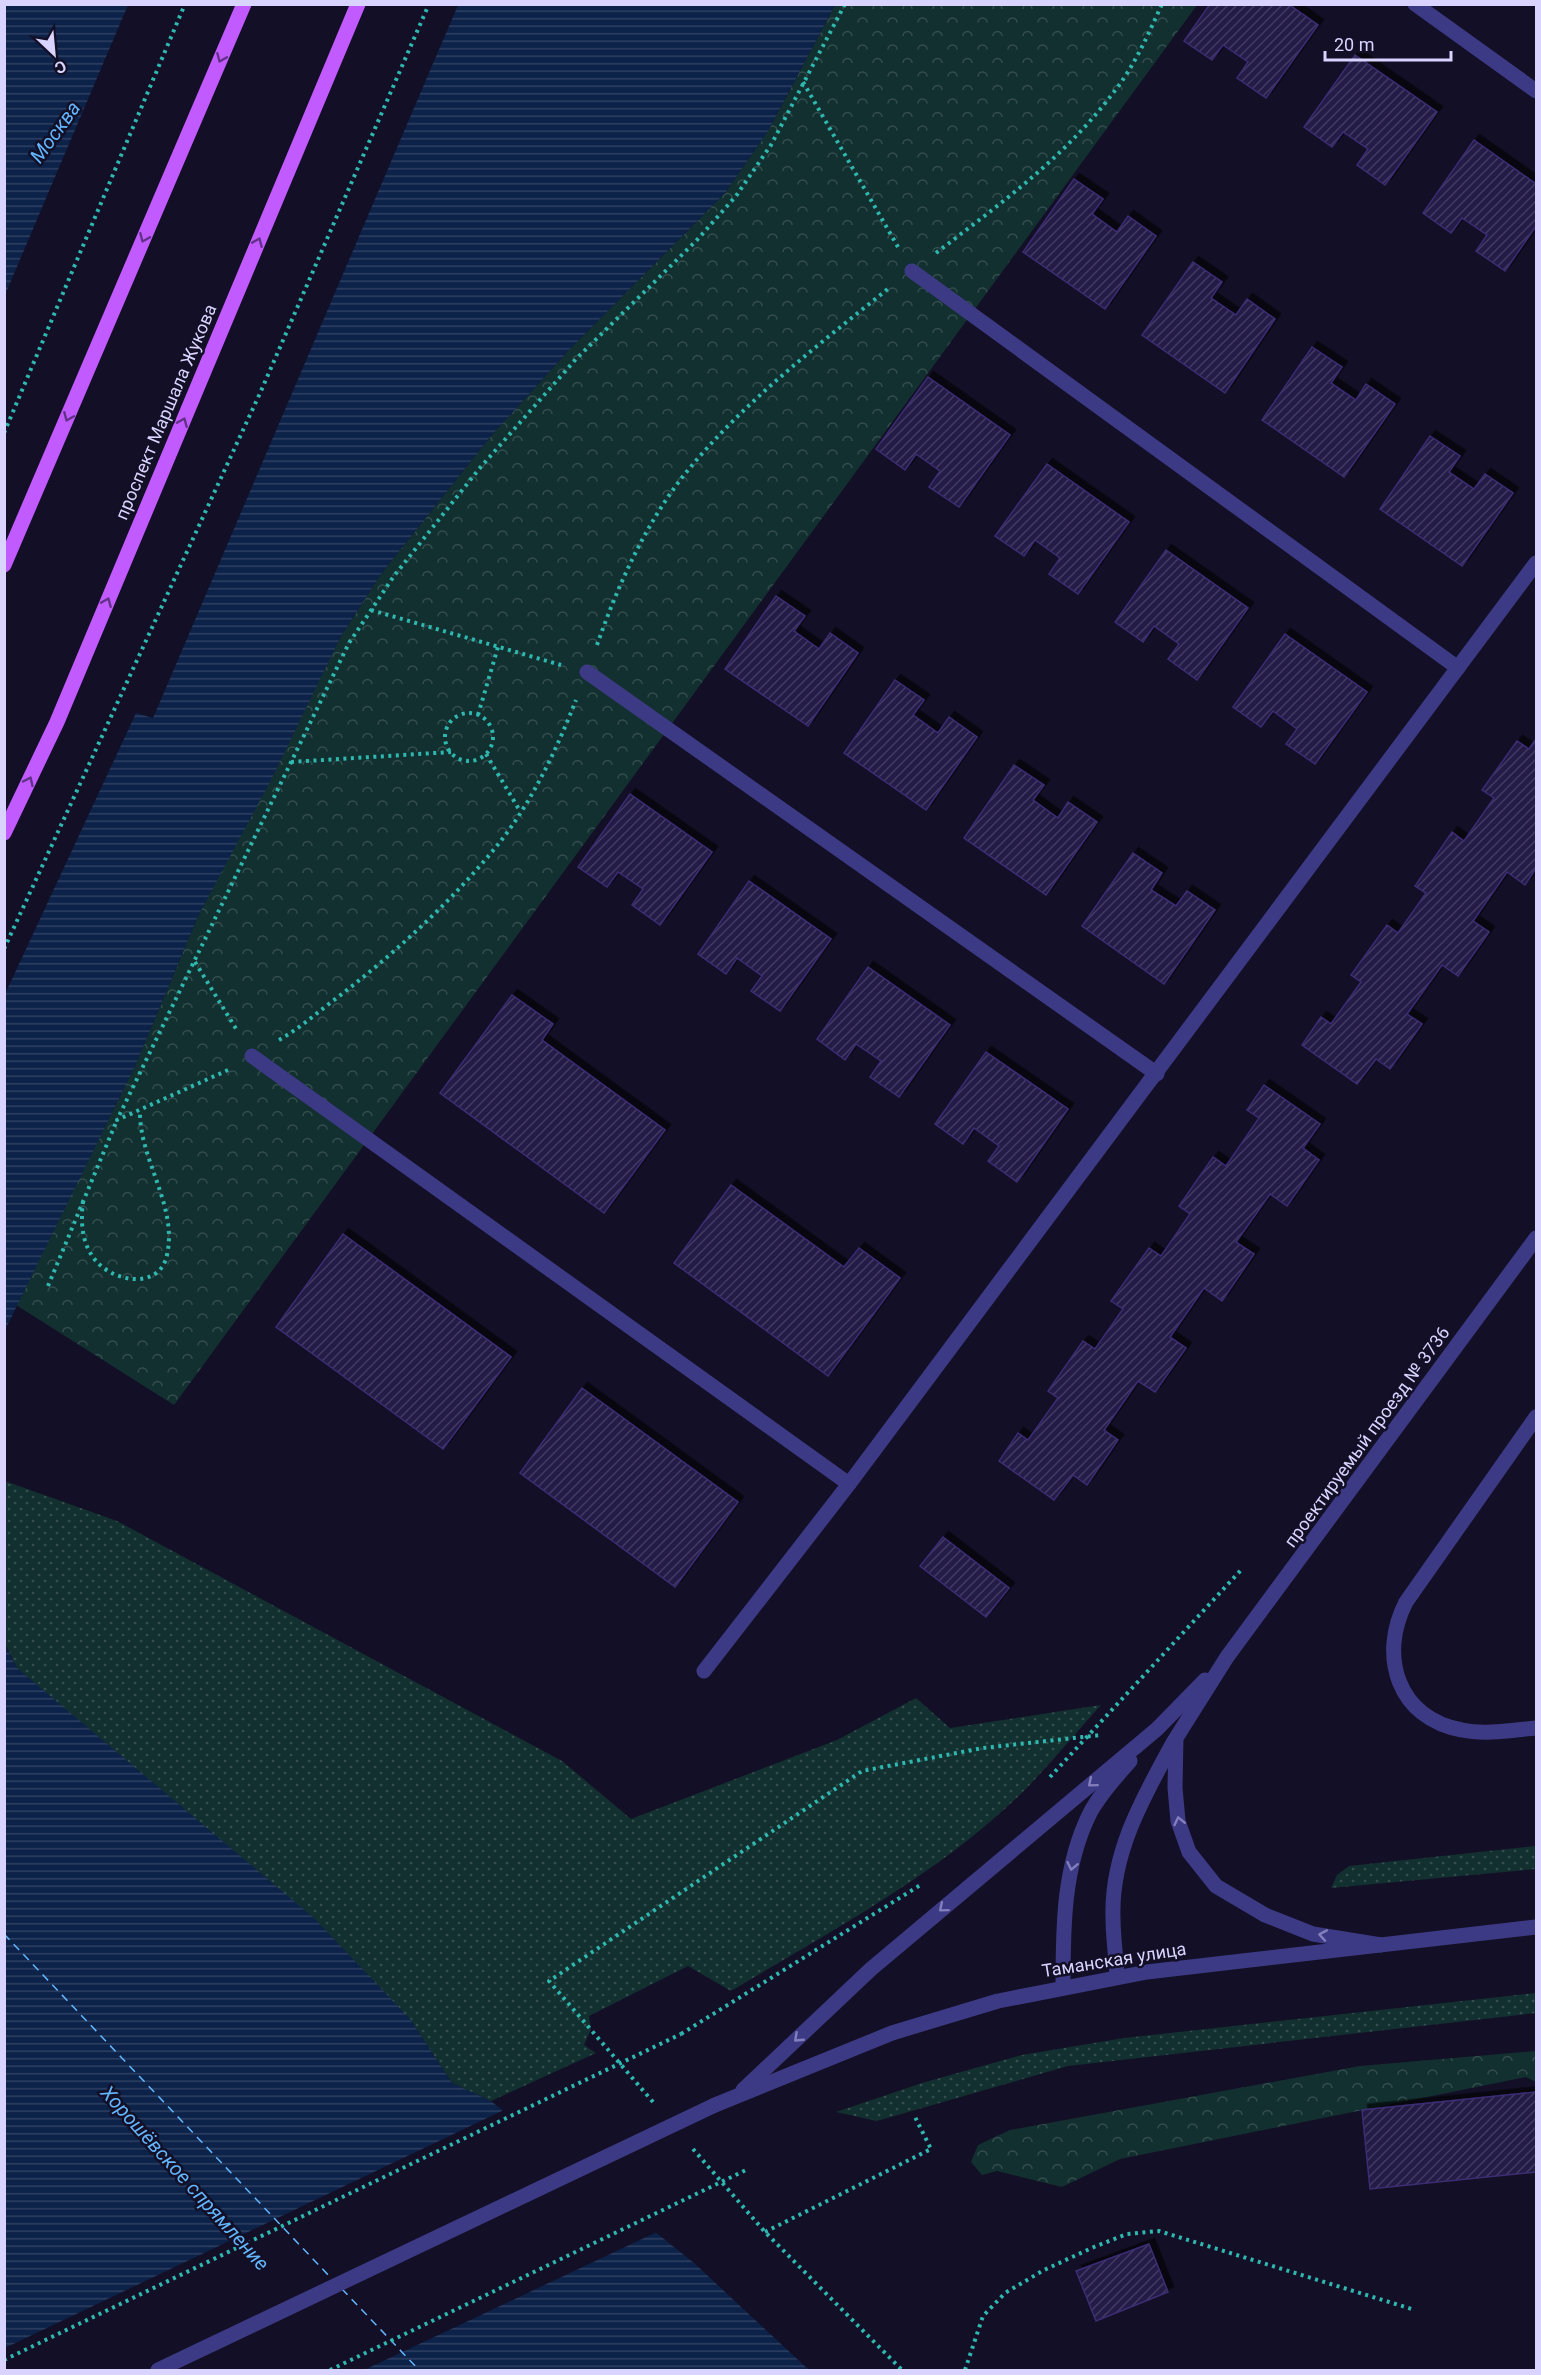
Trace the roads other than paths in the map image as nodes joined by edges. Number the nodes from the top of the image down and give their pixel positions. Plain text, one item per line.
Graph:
1 (244, 4) edge
2 (358, 4) edge
3 (1414, 4) edge
4 (1536, 91) edge
5 (912, 271) road end
6 (1536, 563) edge
7 (4, 565) edge
8 (1458, 668) junction
9 (587, 672) road end
10 (4, 833) edge
11 (252, 1056) road end
12 (1157, 1074) junction
13 (1536, 1238) edge
14 (1536, 1417) edge
15 (849, 1484) junction
16 (1227, 1657) junction
17 (704, 1671) dead end
18 (1536, 1728) edge
19 (1157, 1729) junction
20 (1176, 1738) junction
21 (1536, 1927) edge
22 (1381, 1945) junction
23 (1117, 1977) junction
24 (1063, 1987) junction
25 (736, 2096) junction
26 (158, 2370) edge

1 -> 7 main road
10 -> 2 main road, проспект Маршала Жукова
3 - 4 street
5 - 8 street
6 - 8 street
8 - 12 street
9 - 12 street
11 - 15 street
12 - 15 street
13 - 16 street, проектируемый проезд № 3736
14 - 18 street
15 - 17 street
16 - 19 street
16 - 20 street
19 -> 24 street
19 -> 25 street
22 -> 20 street
20 - 23 street
21 - 22 street, Таманская улица
22 - 23 street, Таманская улица
23 - 24 street, Таманская улица
24 - 25 street, Таманская улица
25 - 26 street, Таманская улица, bridge

